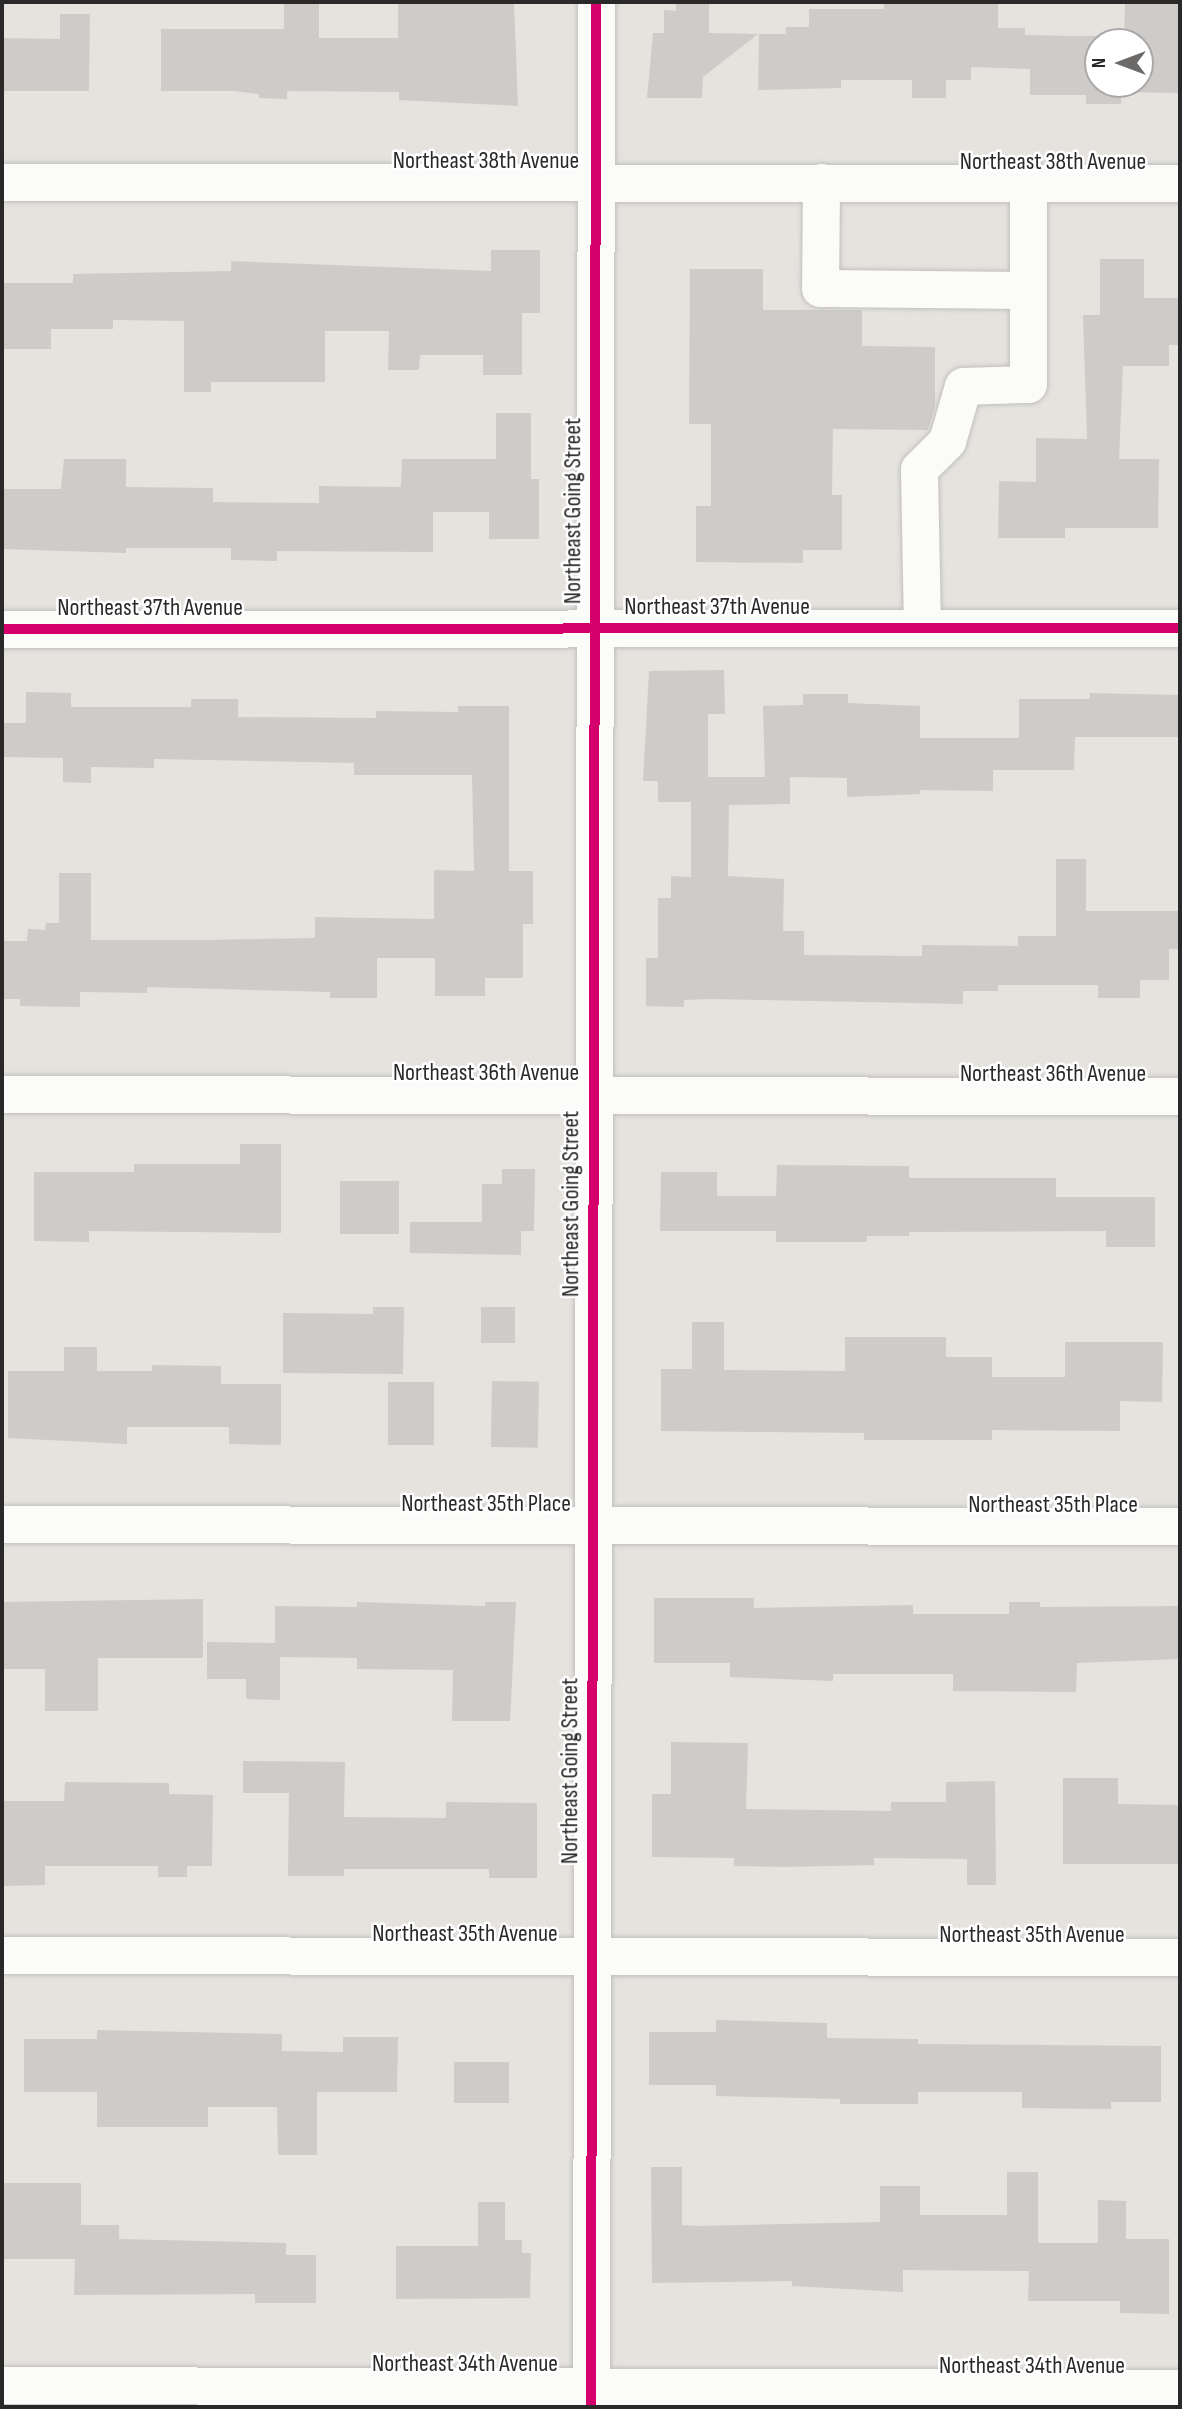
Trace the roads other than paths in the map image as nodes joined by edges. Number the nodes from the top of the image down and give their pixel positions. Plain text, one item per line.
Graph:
1 (596, 2) edge
2 (595, 182) junction
3 (821, 182) junction
4 (2, 183) edge
5 (1028, 183) junction
6 (1180, 183) edge
7 (1028, 290) junction
8 (922, 628) junction
9 (1180, 628) edge
10 (2, 629) edge
11 (594, 629) junction
12 (2, 1094) edge
13 (592, 1095) junction
14 (1180, 1096) edge
15 (2, 1524) edge
16 (591, 1525) junction
17 (1180, 1526) edge
18 (2, 1955) edge
19 (591, 1955) junction
20 (1180, 1957) edge
21 (2, 2385) edge
22 (1180, 2388) edge
23 (591, 2396) edge

1 - 2 street, Northeast Going Street
2 - 3 street, Northeast 38th Avenue
2 - 4 street, Northeast 38th Avenue
2 - 11 street, Northeast Going Street
3 - 5 street, Northeast 38th Avenue
3 - 7 street
5 - 6 street, Northeast 38th Avenue
5 - 7 street
7 - 8 street
8 - 9 street, Northeast 37th Avenue
8 - 11 street, Northeast 37th Avenue
10 - 11 street, Northeast 37th Avenue
11 - 13 street, Northeast Going Street
12 - 13 street, Northeast 36th Avenue
13 - 14 street, Northeast 36th Avenue
13 - 16 street, Northeast Going Street
15 - 16 street, Northeast 35th Place
16 - 17 street, Northeast 35th Place
16 - 19 street, Northeast Going Street
18 - 19 street, Northeast 35th Avenue
19 - 20 street, Northeast 35th Avenue
19 - 23 street, Northeast Going Street
21 - 23 street, Northeast 34th Avenue
22 - 23 street, Northeast 34th Avenue

